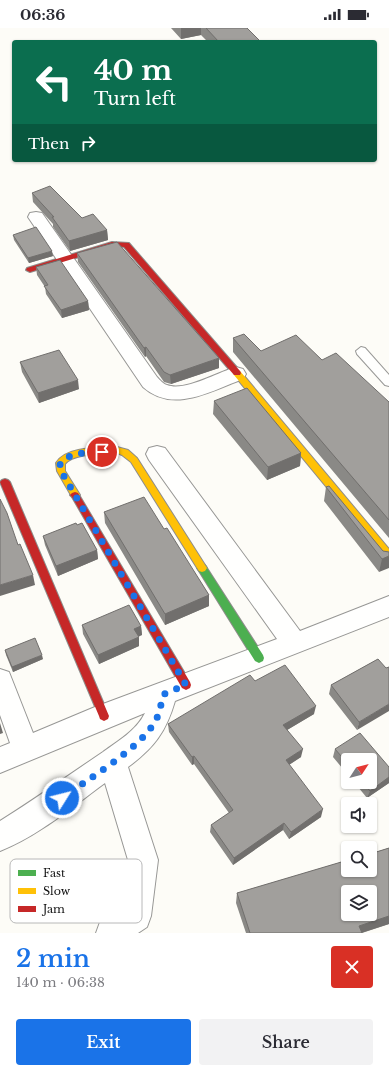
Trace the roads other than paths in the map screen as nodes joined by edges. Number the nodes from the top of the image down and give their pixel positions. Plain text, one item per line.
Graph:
1 (36, 217) dead end
2 (65, 260) junction
3 (30, 270) dead end
4 (361, 352) dead end
5 (236, 374) junction
6 (389, 382) edge
7 (157, 454) dead end
8 (5, 482) dead end
9 (389, 556) edge
10 (389, 606) edge
11 (295, 644) junction
12 (259, 658) junction
13 (0, 680) edge
14 (175, 689) junction
15 (104, 716) junction
16 (26, 749) junction
17 (0, 760) edge
18 (112, 762) junction
19 (0, 837) edge
20 (142, 868) edge
21 (126, 923) edge
22 (111, 933) edge

1 - 2 street
2 - 3 street
2 - 5 street
2 - 5 street
4 - 6 lane
5 - 9 street
7 - 11 street
8 - 15 street
10 - 11 street
11 - 12 street
12 - 14 street
12 - 14 street
13 - 16 street
14 - 15 street
14 - 18 street
15 - 16 street
16 - 17 street
18 - 19 street
18 - 20 street
21 - 22 street

